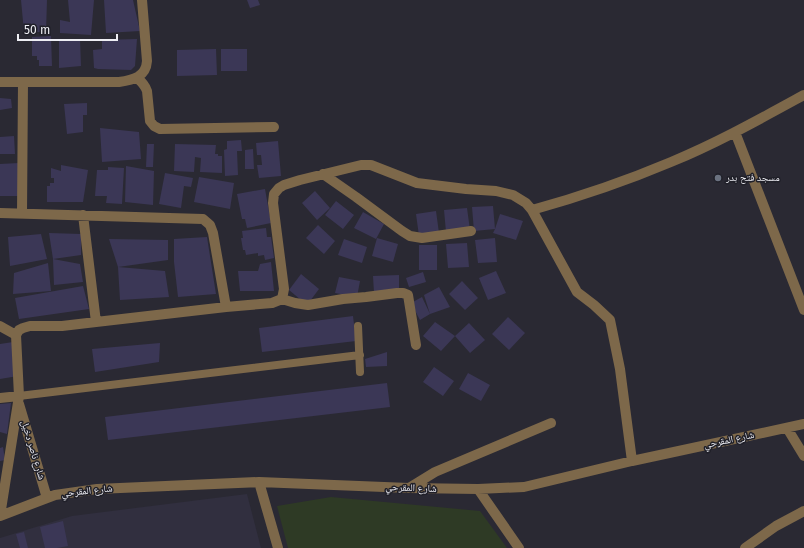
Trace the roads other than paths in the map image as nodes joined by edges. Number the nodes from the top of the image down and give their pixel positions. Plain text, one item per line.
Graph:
1 (142, 0) edge
2 (137, 78) junction
3 (0, 82) edge
4 (23, 82) junction
5 (804, 95) edge
6 (274, 127) dead end
7 (735, 132) junction
8 (323, 174) junction
9 (532, 210) junction
10 (0, 213) edge
11 (22, 214) junction
12 (83, 215) junction
13 (471, 231) dead end
14 (282, 299) junction
15 (226, 307) junction
16 (804, 310) edge
17 (96, 322) junction
18 (0, 326) edge
19 (358, 326) dead end
20 (16, 335) junction
21 (416, 345) dead end
22 (360, 355) junction
23 (360, 372) dead end
24 (0, 398) edge
25 (19, 399) junction
26 (552, 423) dead end
27 (804, 424) edge
28 (787, 428) junction
29 (804, 456) edge
30 (632, 461) junction
31 (259, 482) junction
32 (409, 488) junction
33 (478, 489) junction
34 (47, 498) junction
35 (804, 511) edge
36 (0, 516) edge
37 (278, 548) edge
38 (519, 548) edge
39 (745, 548) edge

1 - 2 street
2 - 4 street
2 - 6 street
3 - 4 street
4 - 11 street
5 - 7 street
7 - 9 street
7 - 16 street
8 - 9 street
8 - 13 street
8 - 14 street
9 - 30 street
10 - 11 street
11 - 12 street
12 - 15 street
12 - 17 street
14 - 15 street
14 - 21 street
15 - 17 street
17 - 20 street
18 - 20 street
19 - 22 lane
20 - 25 street, شارع ناصر دخيل
22 - 23 lane
22 - 25 lane
24 - 25 street
25 - 34 street, شارع ناصر دخيل
25 - 36 street, شارع ناصر دخيل
26 - 32 street
27 - 28 street, شارع المقرحي
28 - 29 street
28 - 30 street, شارع المقرحي
30 - 33 street, شارع المقرحي
31 - 32 street, شارع المقرحي
31 - 34 street, شارع المقرحي
31 - 37 street
32 - 33 street, شارع المقرحي
33 - 38 street
34 - 36 street, شارع المقرحي
35 - 39 street

